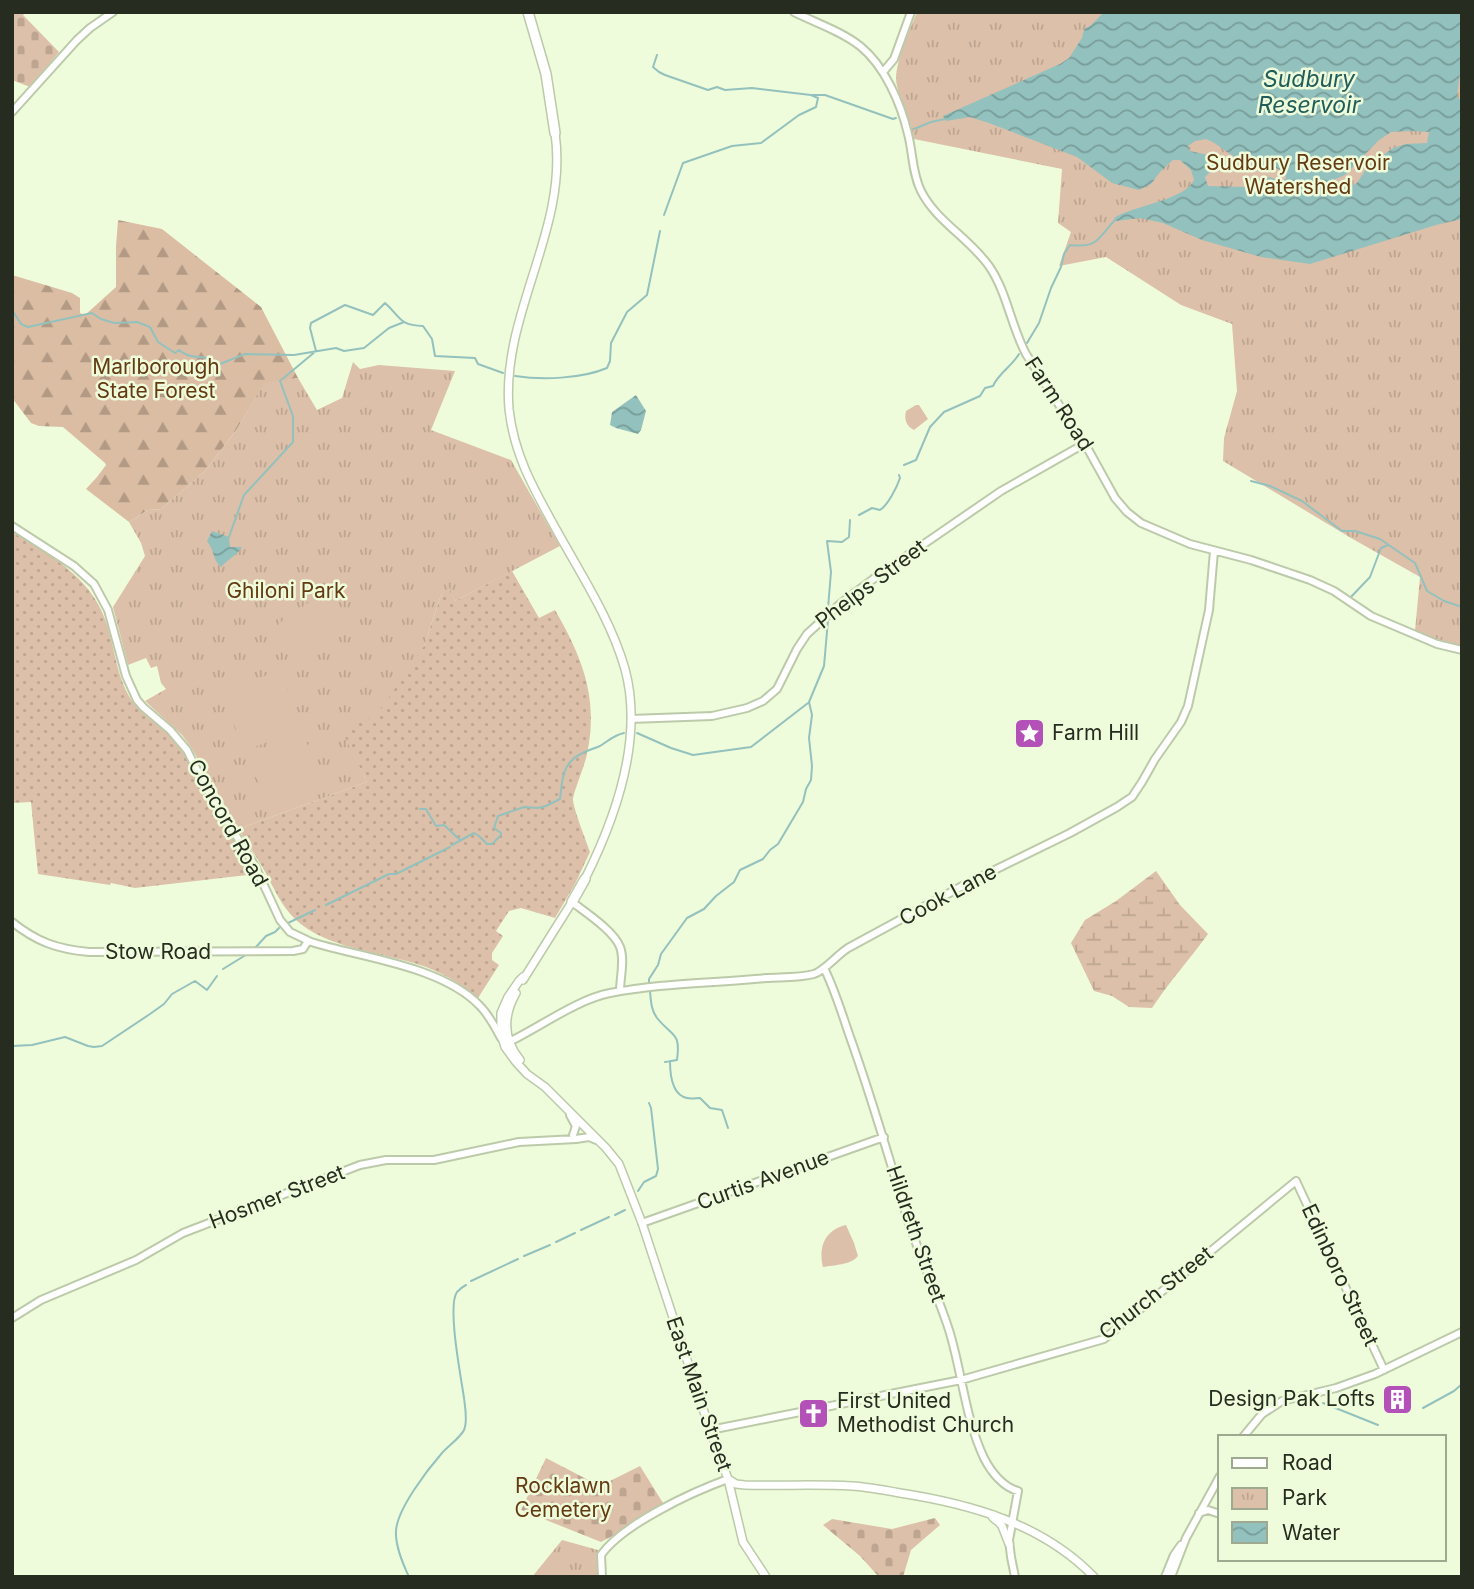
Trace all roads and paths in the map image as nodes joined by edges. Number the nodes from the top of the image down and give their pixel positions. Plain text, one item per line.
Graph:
1 (113, 12) edge
2 (528, 12) edge
3 (794, 12) edge
4 (911, 12) edge
5 (883, 72) junction
6 (12, 112) edge
7 (555, 133) joint
8 (1084, 444) junction
9 (12, 526) edge
10 (1214, 551) junction
11 (1462, 650) edge
12 (631, 719) junction
13 (585, 879) joint
14 (572, 902) junction
15 (12, 922) edge
16 (308, 941) junction
17 (824, 968) junction
18 (620, 991) junction
19 (488, 1017) junction
20 (503, 1020) junction
21 (507, 1045) junction
22 (566, 1108) junction
23 (587, 1128) junction
24 (574, 1137) junction
25 (884, 1137) junction
26 (601, 1142) junction
27 (1296, 1181) joint
28 (642, 1223) junction
29 (12, 1318) edge
30 (1462, 1332) edge
31 (1384, 1370) junction
32 (961, 1380) junction
33 (710, 1430) junction
34 (1244, 1435) edge
35 (728, 1479) junction
36 (1218, 1480) edge
37 (1199, 1513) junction
38 (1217, 1513) dead end
39 (995, 1517) junction
40 (1012, 1522) junction
41 (1186, 1538) junction
42 (1009, 1544) junction
43 (602, 1577) edge
44 (766, 1577) edge
45 (1015, 1577) edge
46 (1094, 1577) edge
47 (1165, 1577) edge
48 (1171, 1577) edge

1 - 6 street
2 - 7 highway
3 - 5 street, Farm Road
4 - 5 street
5 - 8 street, Farm Road
7 - 12 main road
8 - 10 street, Farm Road
8 - 12 street, Phelps Street
9 - 16 street, Concord Road
10 - 11 street, Farm Road
10 - 17 street, Cook Lane
12 - 13 main road
13 - 14 highway
14 - 18 street
14 - 20 main road
15 - 16 street, Stow Road
16 - 19 street, Concord Road
17 - 18 street, Cook Lane
17 - 25 street, Hildreth Street
18 - 21 street, Cook Lane
19 - 20 street
19 - 21 street, Concord Road
20 - 21 main road
21 - 22 main road, East Main Street
22 - 23 main road, East Main Street
22 - 24 street
23 - 24 street, Hosmer Street
23 - 26 main road, East Main Street
24 - 26 street, Hosmer Street
24 - 29 street, Hosmer Street
25 - 28 street, Curtis Avenue
25 - 32 street, Hildreth Street
26 - 28 main road, East Main Street
27 - 31 street, Edinboro Street
27 - 32 street, Church Street
28 - 33 main road, East Main Street
30 - 31 street
31 - 34 street
32 - 33 street, Church Street
32 - 40 street, Hildreth Street
33 - 35 main road, East Main Street
35 - 39 main road, East Main Street
35 - 43 street
35 - 44 main road
36 - 37 street
37 - 38 street
37 - 41 street
39 - 40 main road, East Main Street
39 - 42 main road
40 - 42 street
40 - 46 main road, East Main Street
41 - 47 street
41 - 48 street
42 - 45 street

